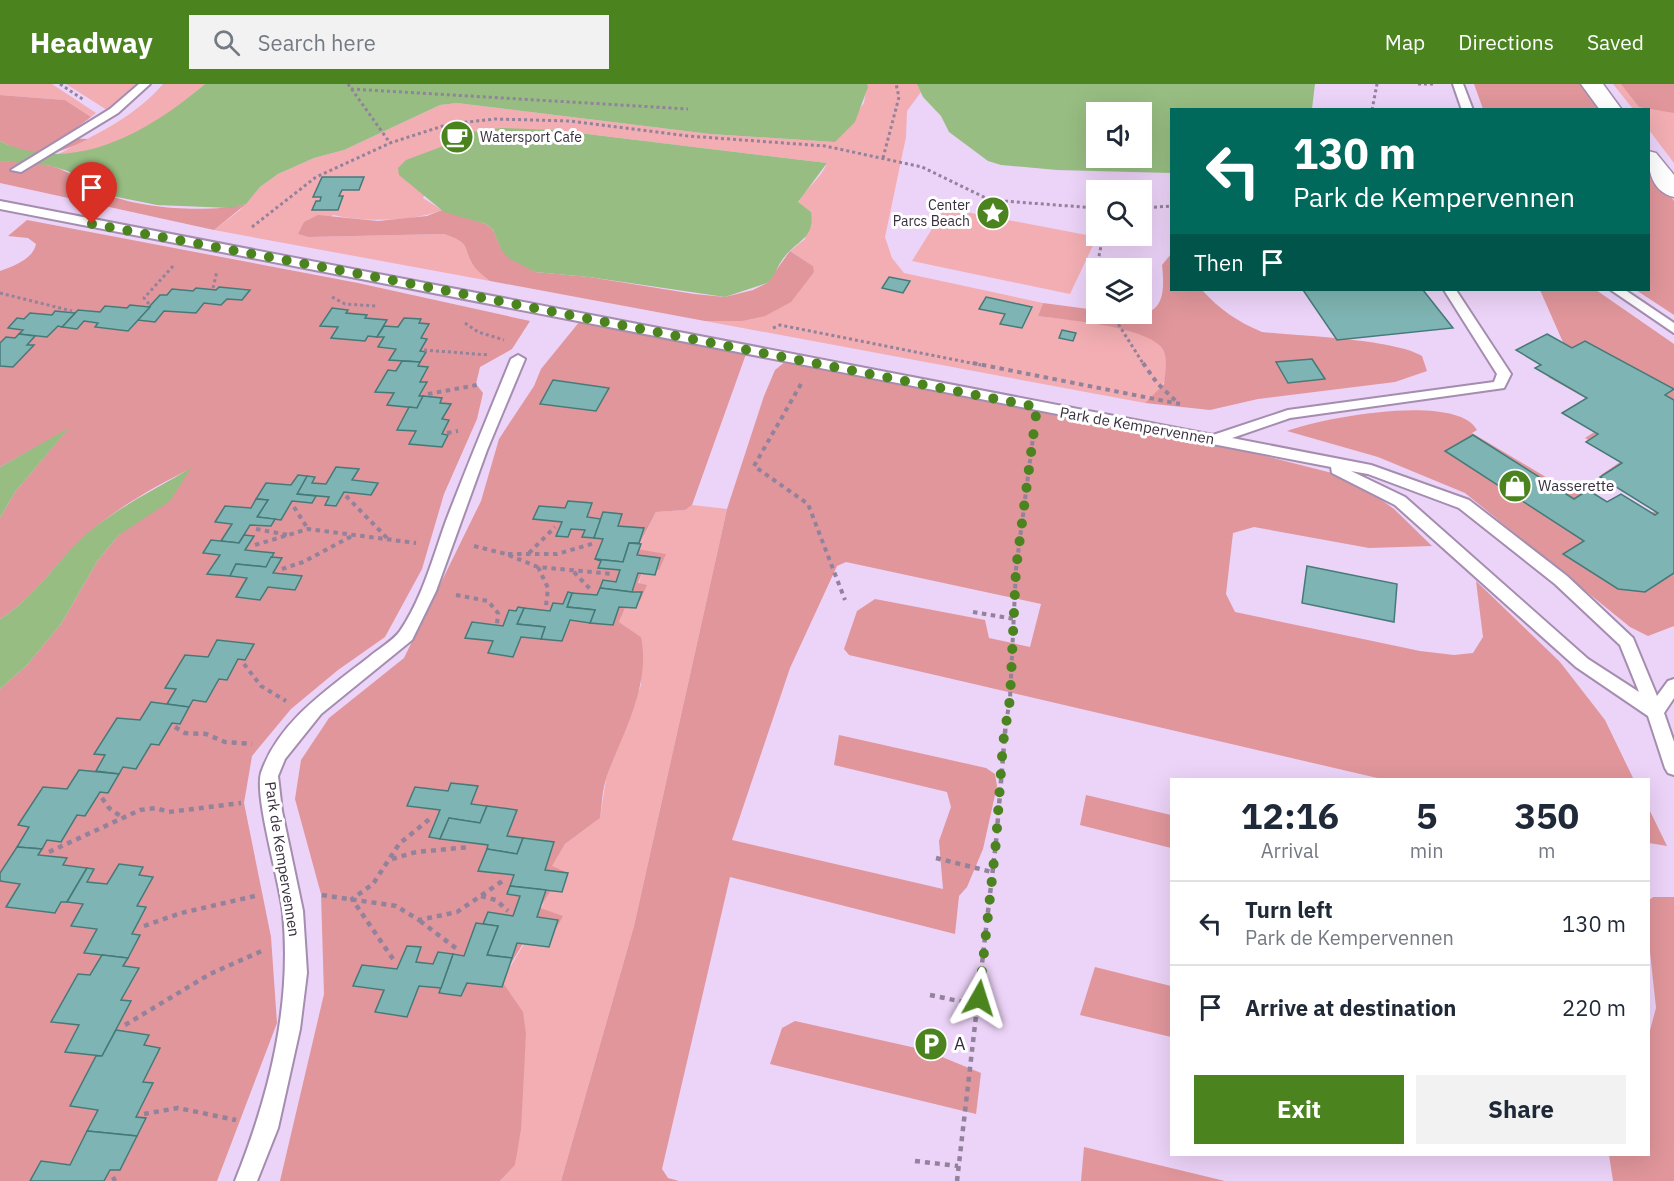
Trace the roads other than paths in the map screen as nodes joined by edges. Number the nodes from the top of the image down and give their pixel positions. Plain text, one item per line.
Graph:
1 (145, 84) edge
2 (1458, 84) edge
3 (1592, 84) edge
4 (1467, 108) edge
5 (1610, 108) edge
6 (1650, 160) edge
7 (17, 170) dead end
8 (1674, 190) edge
9 (0, 205) edge
10 (1451, 291) edge
11 (1618, 291) edge
12 (1674, 329) edge
13 (518, 359) road end
14 (1215, 440) junction
15 (1320, 462) junction
16 (1674, 685) edge
17 (1655, 712) junction
18 (1674, 768) edge
19 (246, 1181) edge

1 - 7 lane
2 - 4 lane
3 - 5 street
6 - 8 street
9 - 14 lane, Park de Kempervennen
10 - 14 lane
11 - 12 lane
13 - 19 lane, Park de Kempervennen
14 - 15 lane, Park de Kempervennen
15 - 17 lane, Park de Kempervennen
15 - 17 lane, Park de Kempervennen
16 - 17 lane
17 - 18 lane

